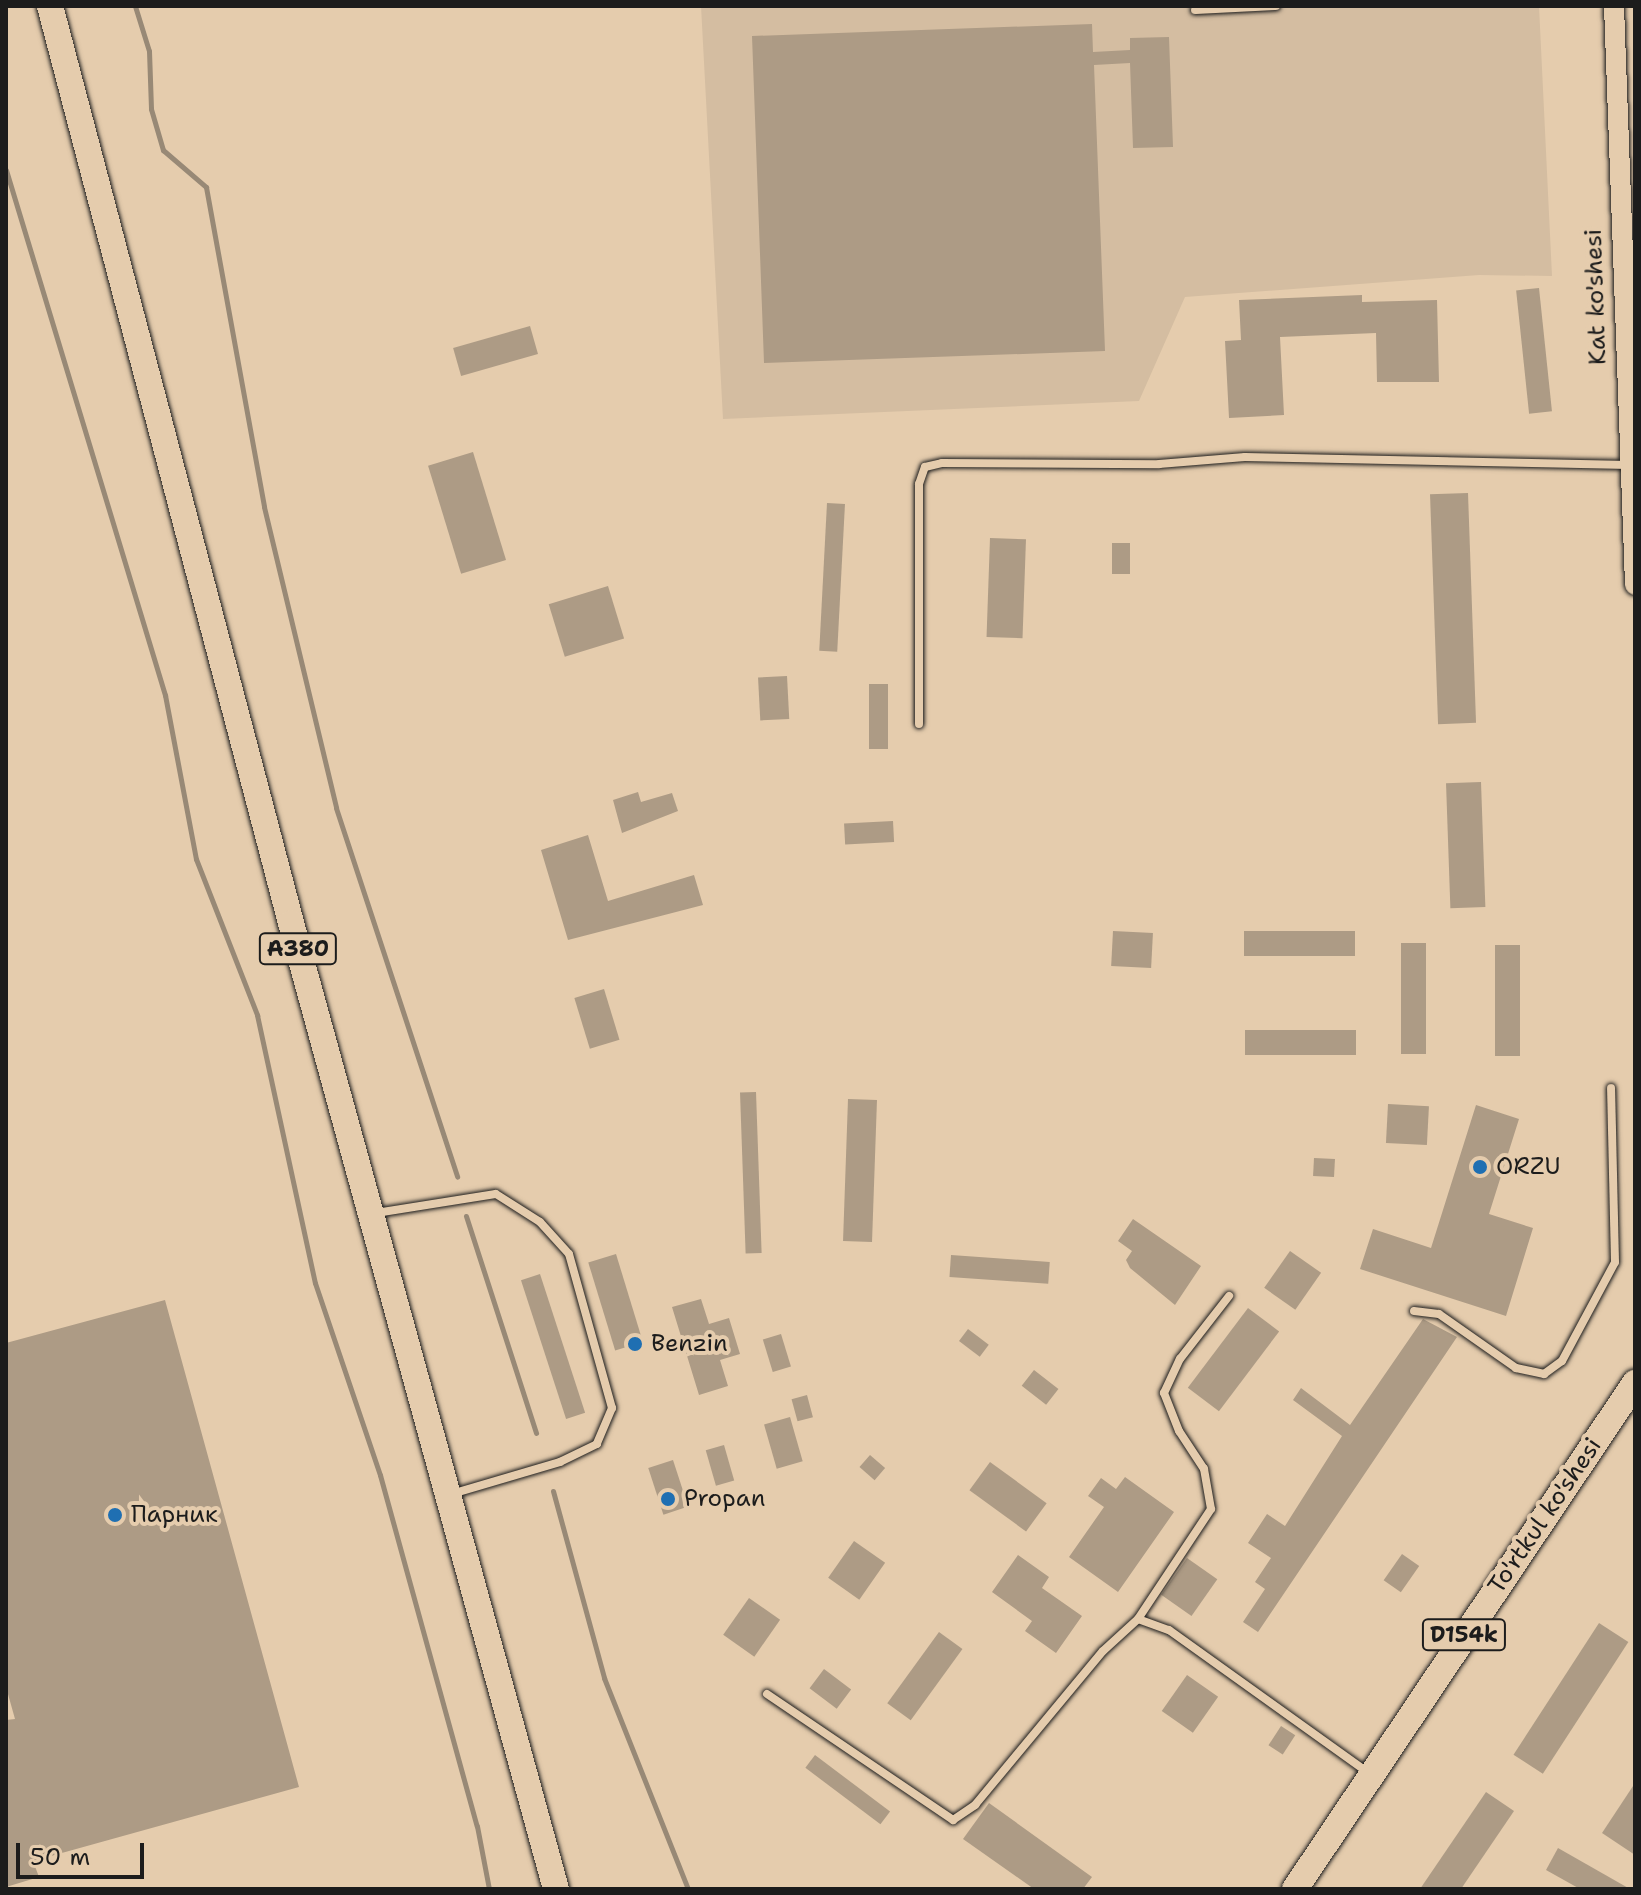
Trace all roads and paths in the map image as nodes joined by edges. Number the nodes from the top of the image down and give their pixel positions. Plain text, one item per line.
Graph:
1 (50, 6) edge
2 (1276, 6) edge
3 (1614, 6) edge
4 (1195, 10) dead end
5 (1630, 465) junction
6 (1635, 585) edge
7 (919, 724) dead end
8 (1611, 1088) dead end
9 (370, 1214) junction
10 (1229, 1296) dead end
11 (1414, 1311) dead end
12 (1635, 1383) edge
13 (450, 1494) junction
14 (1138, 1619) junction
15 (767, 1694) dead end
16 (1370, 1773) junction
17 (556, 1889) edge
18 (1295, 1889) edge

1 - 9 main road, A380
2 - 4 lane
3 - 5 street, Kat ko'shesi
5 - 6 street, Kat ko'shesi
5 - 7 lane
8 - 11 lane
9 - 13 main road, A380
9 - 13 lane
10 - 14 lane
12 - 16 main road, To'rtkul ko'shesi / D154k
13 - 17 main road, A380
14 - 15 lane
14 - 16 lane
16 - 18 main road, To'rtkul ko'shesi / D154k

